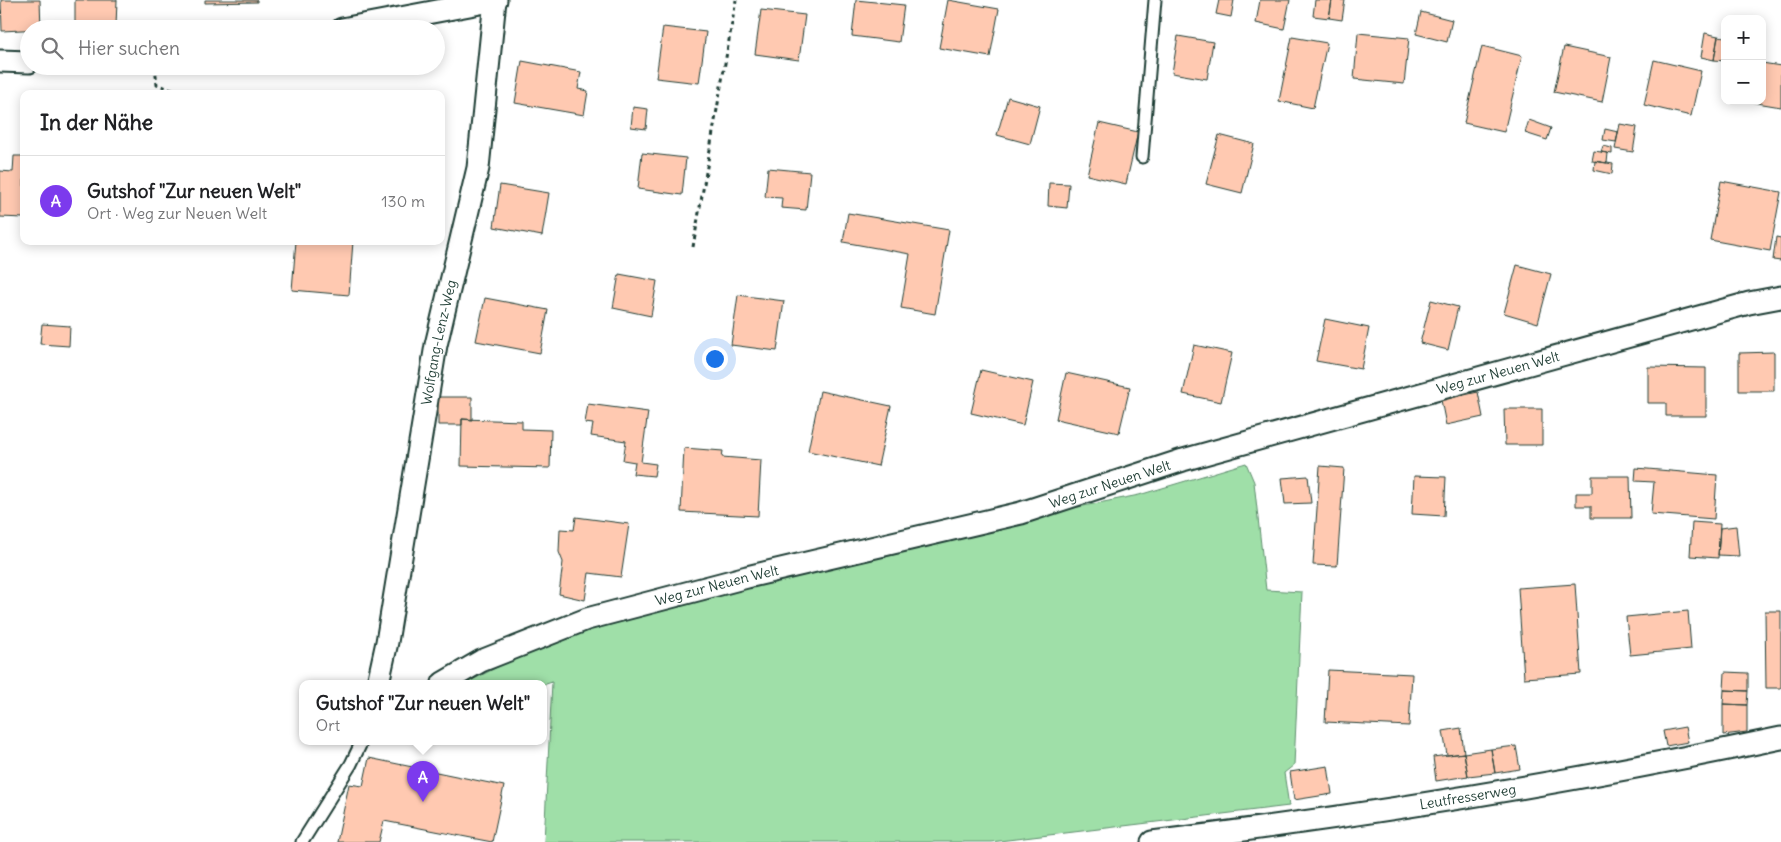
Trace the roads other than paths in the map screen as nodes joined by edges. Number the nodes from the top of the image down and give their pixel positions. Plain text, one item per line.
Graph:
1 (496, 0) edge
2 (1155, 0) edge
3 (390, 20) edge
4 (0, 61) edge
5 (20, 62) edge
6 (1142, 157) dead end
7 (1781, 297) edge
8 (379, 680) edge
9 (448, 680) edge
10 (1781, 738) edge
11 (360, 745) edge
12 (302, 842) edge
13 (1152, 842) edge

1 - 3 street
1 - 8 street, Wolfgang-Lenz-Weg
2 - 6 lane
4 - 5 street
7 - 9 street, Weg zur Neuen Welt
10 - 13 street, Leutfresserweg
11 - 12 lane

